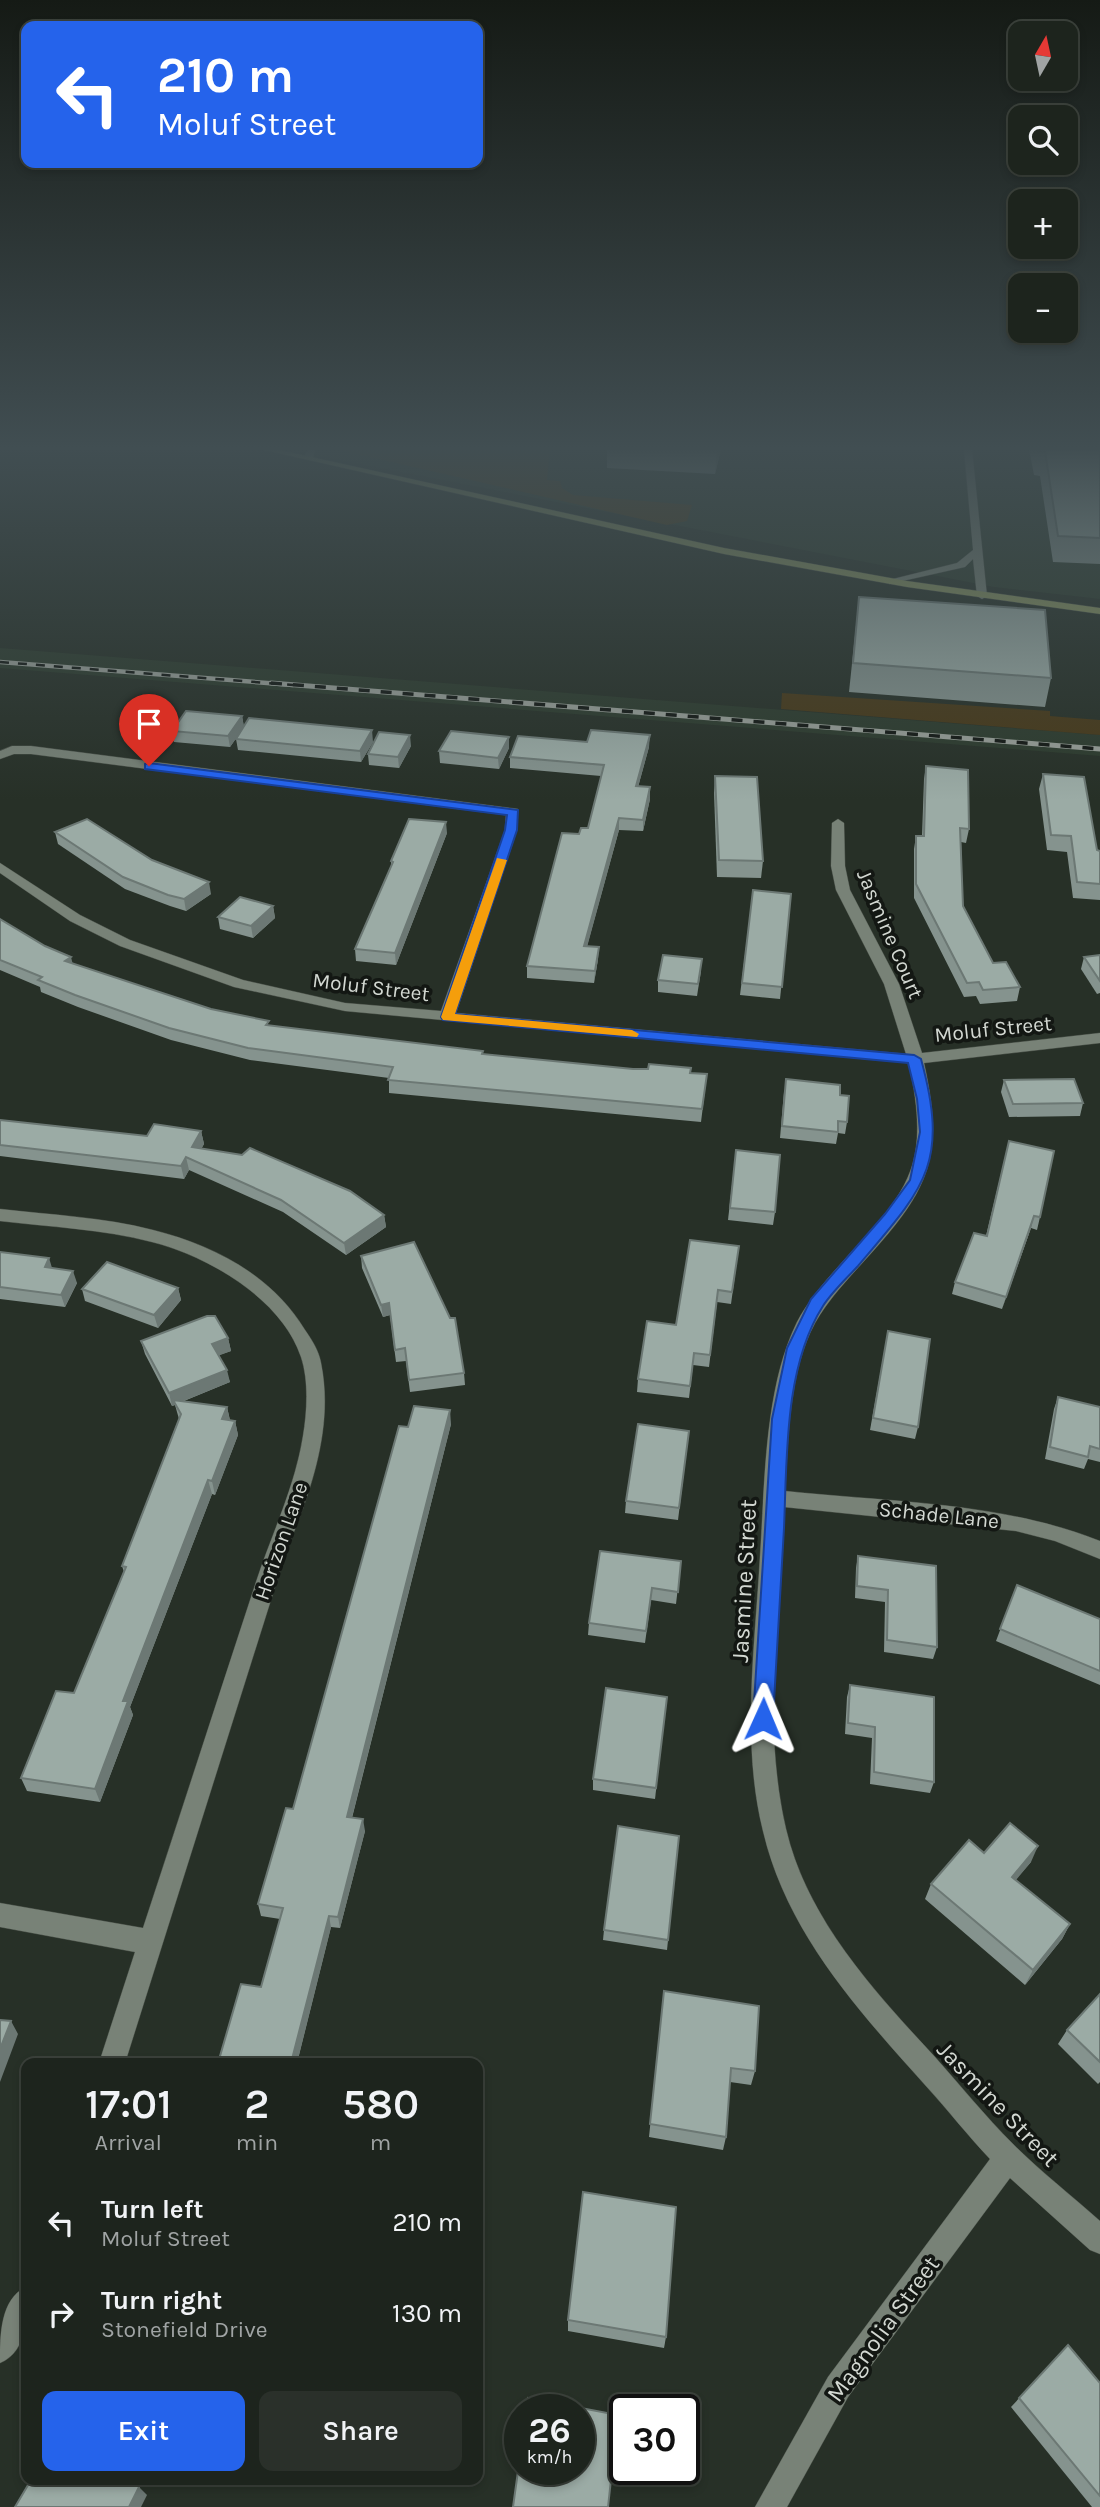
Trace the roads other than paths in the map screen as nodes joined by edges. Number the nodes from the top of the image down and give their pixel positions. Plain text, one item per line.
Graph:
1 (809, 566) edge
2 (957, 566) edge
3 (978, 566) edge
4 (893, 582) junction
5 (982, 596) junction
6 (1100, 611) edge
7 (0, 755) edge
8 (838, 823) dead end
9 (0, 867) edge
10 (447, 1017) junction
11 (1100, 1038) edge
12 (914, 1059) junction
13 (0, 1215) edge
14 (774, 1498) junction
15 (1100, 1550) edge
16 (0, 1914) edge
17 (151, 1941) junction
18 (114, 2058) edge
19 (1009, 2158) junction
20 (1100, 2240) edge
21 (21, 2310) edge
22 (0, 2348) edge
23 (770, 2507) edge

1 - 4 main road
2 - 4 street
3 - 5 street
4 - 5 main road
5 - 6 main road
7 - 10 street
8 - 12 street, Jasmine Court
9 - 10 street, Moluf Street
10 - 12 street, Moluf Street
11 - 12 street, Moluf Street
12 - 14 street, Jasmine Street
13 - 17 street, Horizon Lane
14 - 15 street, Schade Lane
14 - 19 street, Jasmine Street
16 - 17 street
17 - 18 street, Horizon Lane
19 - 20 street, Jasmine Street
19 - 23 street, Magnolia Street
21 - 22 street

